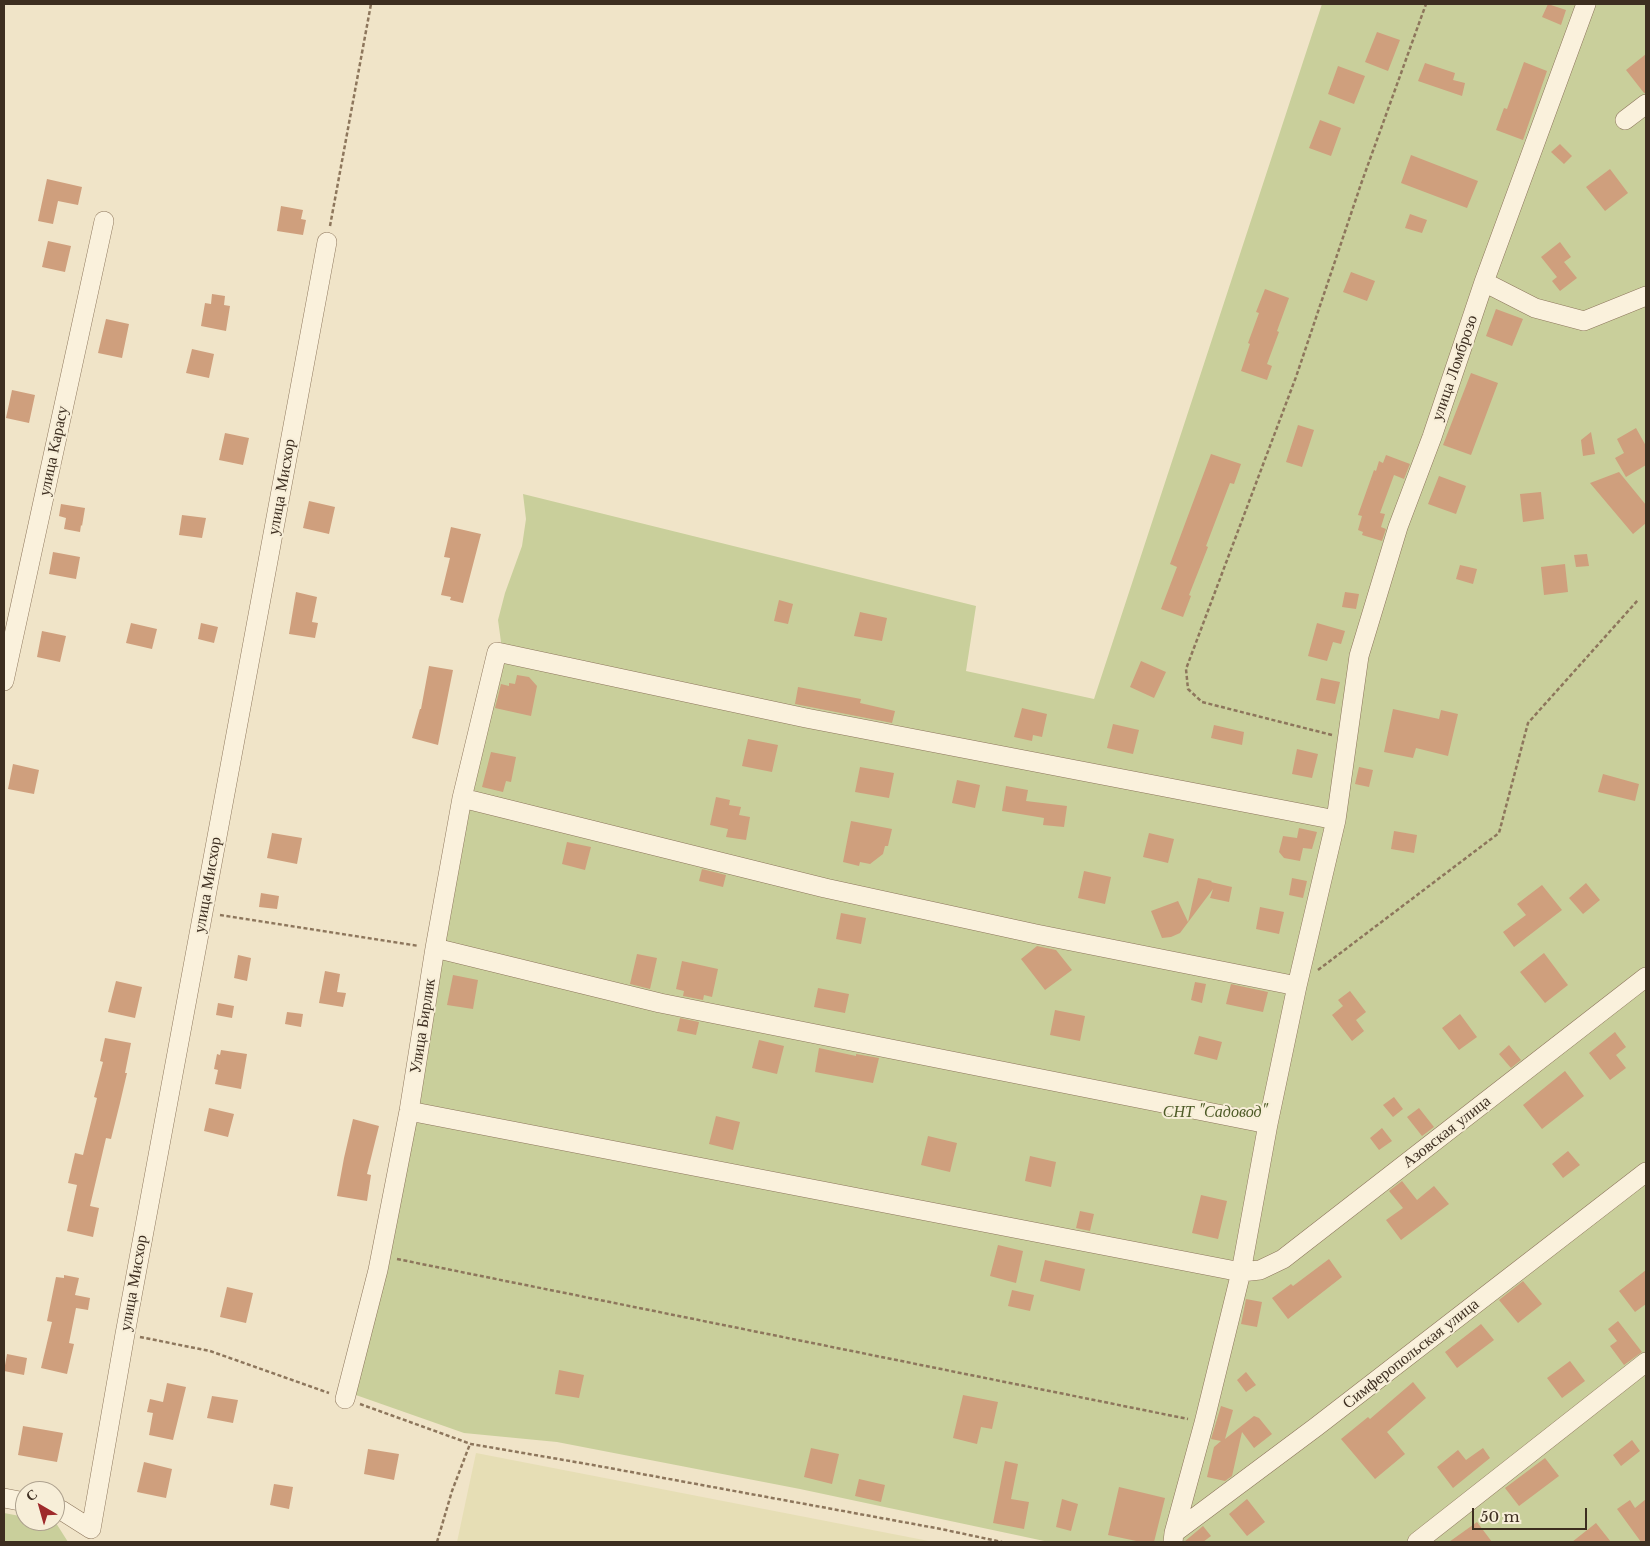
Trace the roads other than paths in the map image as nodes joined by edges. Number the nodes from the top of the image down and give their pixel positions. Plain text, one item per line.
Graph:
1 (1586, 4) edge
2 (1646, 104) edge
3 (1625, 120) dead end
4 (104, 222) dead end
5 (327, 242) road end
6 (1484, 282) junction
7 (1646, 296) edge
8 (4, 681) edge
9 (462, 798) junction
10 (1336, 820) junction
11 (436, 948) junction
12 (1646, 977) edge
13 (1297, 986) junction
14 (410, 1111) junction
15 (1268, 1124) junction
16 (1646, 1172) edge
17 (1241, 1272) junction
18 (1646, 1362) edge
19 (345, 1399) road end
20 (65, 1512) edge
21 (1173, 1538) edge
22 (1417, 1542) edge

1 - 6 street, улица Ломброзо
2 - 3 street
4 - 8 street, улица Карасу
5 - 20 street, улица Мисхор
6 - 7 street
6 - 10 street, улица Ломброзо
9 - 10 street, Улица Бирлик
9 - 11 street, Улица Бирлик
9 - 13 street
10 - 13 street, улица Ломброзо
11 - 14 street, Улица Бирлик
11 - 15 street
12 - 17 street, Азовская улица
13 - 15 street, улица Ломброзо
14 - 17 street
14 - 19 street, Улица Бирлик
15 - 17 street, улица Ломброзо
16 - 21 street, Симферопольская улица
17 - 21 street, улица Ломброзо
18 - 22 street

